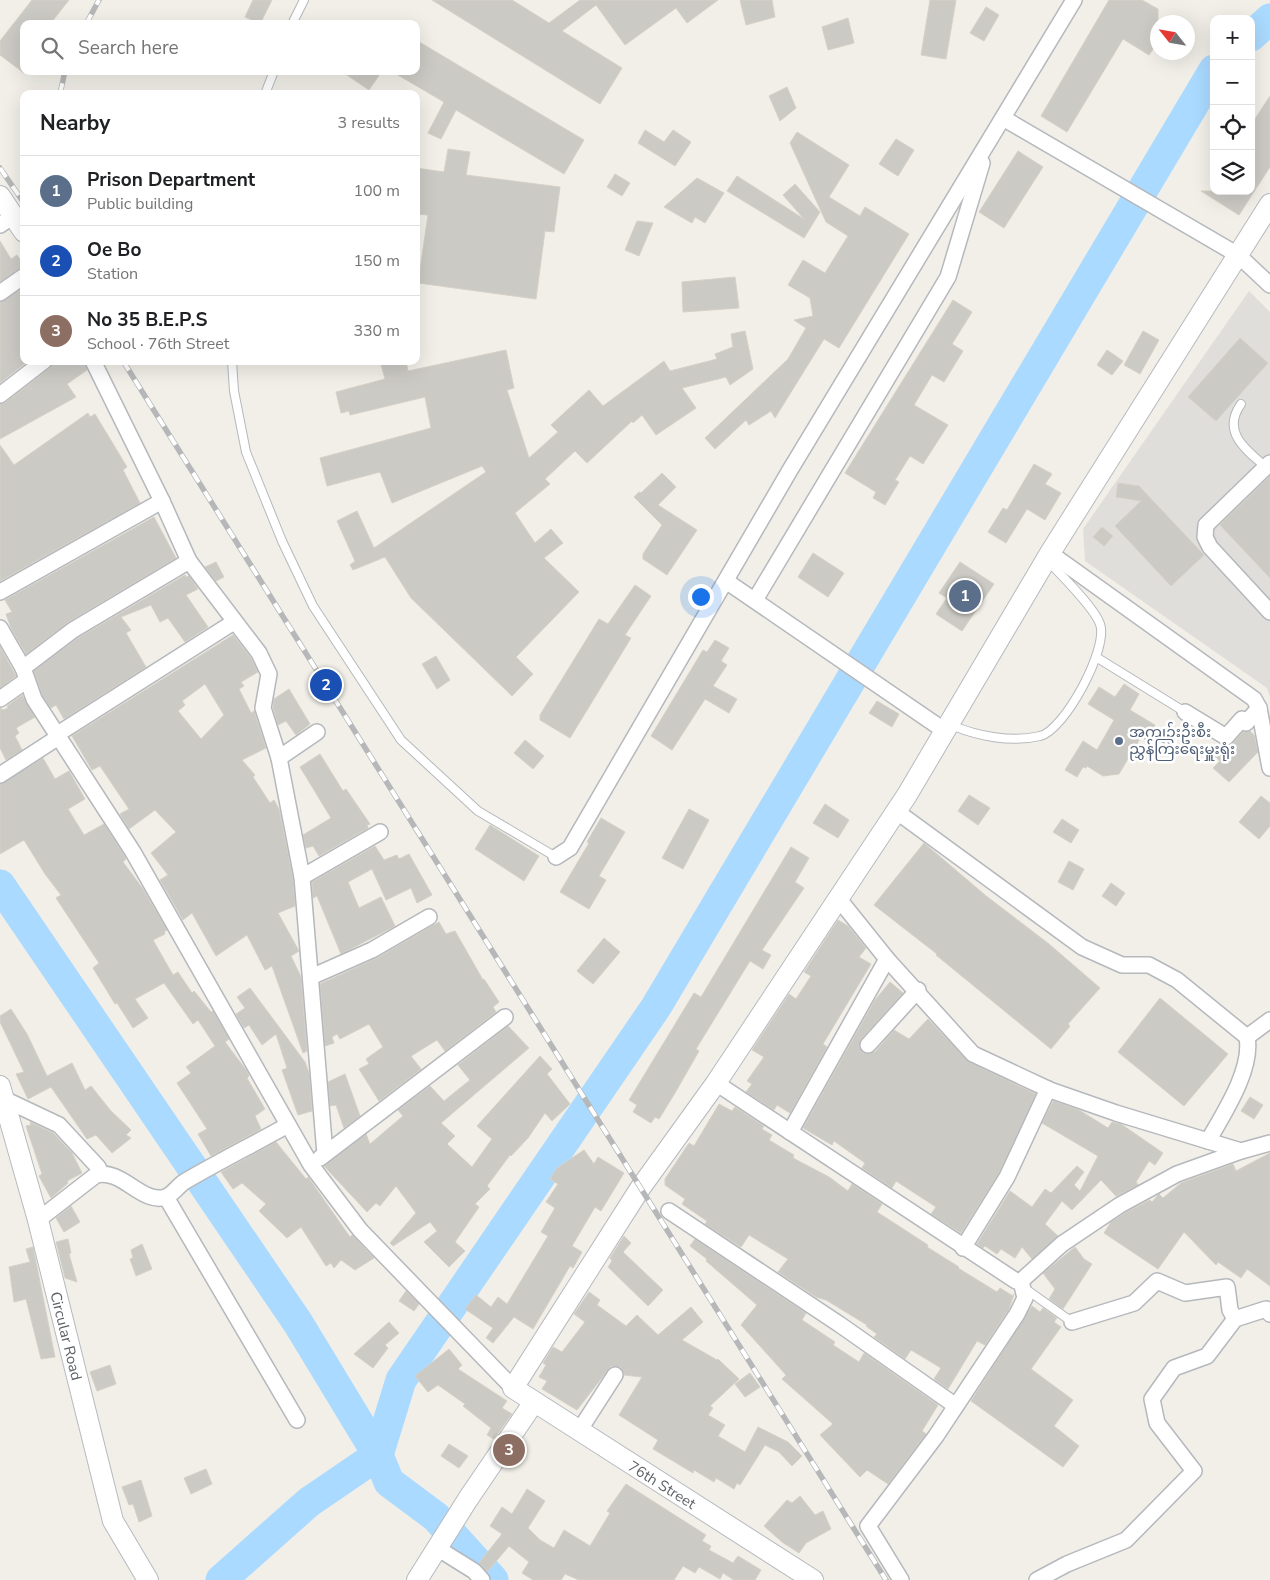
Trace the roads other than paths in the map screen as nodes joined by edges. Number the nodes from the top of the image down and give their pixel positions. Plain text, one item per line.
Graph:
1 (304, 0) edge
2 (1074, 0) edge
3 (294, 20) edge
4 (272, 75) edge
5 (267, 90) edge
6 (1003, 118) junction
7 (987, 145) junction
8 (0, 196) edge
9 (1270, 204) edge
10 (12, 224) edge
11 (1238, 255) junction
12 (20, 279) edge
13 (1270, 285) edge
14 (0, 294) edge
15 (39, 365) edge
16 (95, 365) edge
17 (232, 365) edge
18 (0, 395) edge
19 (1242, 404) dead end
20 (1268, 465) edge
21 (162, 501) junction
22 (1049, 556) junction
23 (189, 561) junction
24 (726, 581) junction
25 (0, 592) edge
26 (754, 600) junction
27 (1270, 612) edge
28 (234, 622) junction
29 (0, 628) edge
30 (1096, 657) junction
31 (25, 674) junction
32 (0, 699) edge
33 (1259, 708) junction
34 (1186, 712) joint
35 (947, 727) junction
36 (317, 732) dead end
37 (56, 737) junction
38 (279, 758) junction
39 (1270, 768) edge
40 (0, 775) edge
41 (896, 811) junction
42 (380, 832) dead end
43 (556, 858) joint
44 (302, 877) junction
45 (838, 898) junction
46 (429, 917) dead end
47 (887, 959) junction
48 (311, 977) junction
49 (918, 990) junction
50 (505, 1017) dead end
51 (1270, 1020) edge
52 (1247, 1037) junction
53 (868, 1045) dead end
54 (716, 1083) junction
55 (1048, 1089) junction
56 (2, 1092) edge
57 (288, 1125) junction
58 (790, 1132) junction
59 (1208, 1141) junction
60 (1270, 1143) edge
61 (1241, 1151) junction
62 (324, 1154) junction
63 (310, 1165) junction
64 (100, 1174) junction
65 (166, 1197) junction
66 (669, 1211) dead end
67 (38, 1220) junction
68 (963, 1248) junction
69 (1021, 1283) junction
70 (1270, 1314) edge
71 (1235, 1319) junction
72 (1072, 1322) joint
73 (615, 1375) dead end
74 (514, 1388) junction
75 (534, 1402) junction
76 (956, 1406) junction
77 (297, 1420) dead end
78 (578, 1432) junction
79 (441, 1541) junction
80 (148, 1580) edge
81 (417, 1580) edge
82 (482, 1580) edge
83 (813, 1580) edge
84 (901, 1580) edge
85 (1037, 1580) edge

1 - 3 lane
2 - 6 street
4 - 5 lane
6 - 7 street
6 - 11 street
7 - 24 street
7 - 26 street
8 - 10 street
9 - 11 street
11 - 13 street
11 - 22 street
12 - 14 street
15 - 18 street
16 - 21 street
17 - 43 lane
19 - 20 lane
20 - 27 street
21 - 23 street
21 - 25 street
22 - 30 lane
22 - 33 street
22 - 35 street
23 - 28 street
23 - 31 street
24 - 26 street
24 - 43 street
26 - 35 street
28 - 37 street
28 - 38 street
29 - 31 street
30 - 34 lane
30 - 35 lane
31 - 32 street
31 - 37 street
33 - 34 street
33 - 39 street
35 - 41 street
36 - 38 street
37 - 40 street
37 - 57 street
38 - 44 street
41 - 45 street
41 - 52 street
42 - 44 street
44 - 48 street
45 - 47 street
45 - 54 street
46 - 48 street
47 - 49 street
47 - 58 street
48 - 62 street
49 - 53 street
49 - 55 street
50 - 62 street
51 - 52 street
52 - 59 street
54 - 58 street
54 - 74 street
55 - 59 street
55 - 68 street
56 - 64 street
56 - 67 street, Circular Road
57 - 63 street
57 - 65 street
58 - 68 street
59 - 61 street
60 - 61 street
61 - 69 street
62 - 63 street
63 - 74 street
64 - 65 street
64 - 67 street
65 - 77 street
66 - 76 street
67 - 80 street, Circular Road
68 - 69 street
69 - 72 lane
69 - 76 street
70 - 71 street
71 - 72 street
71 - 85 street
73 - 78 street
74 - 75 street, 76th Street
75 - 78 street, 76th Street
75 - 79 street
76 - 84 street
78 - 83 street, 76th Street
79 - 81 street
79 - 82 street

